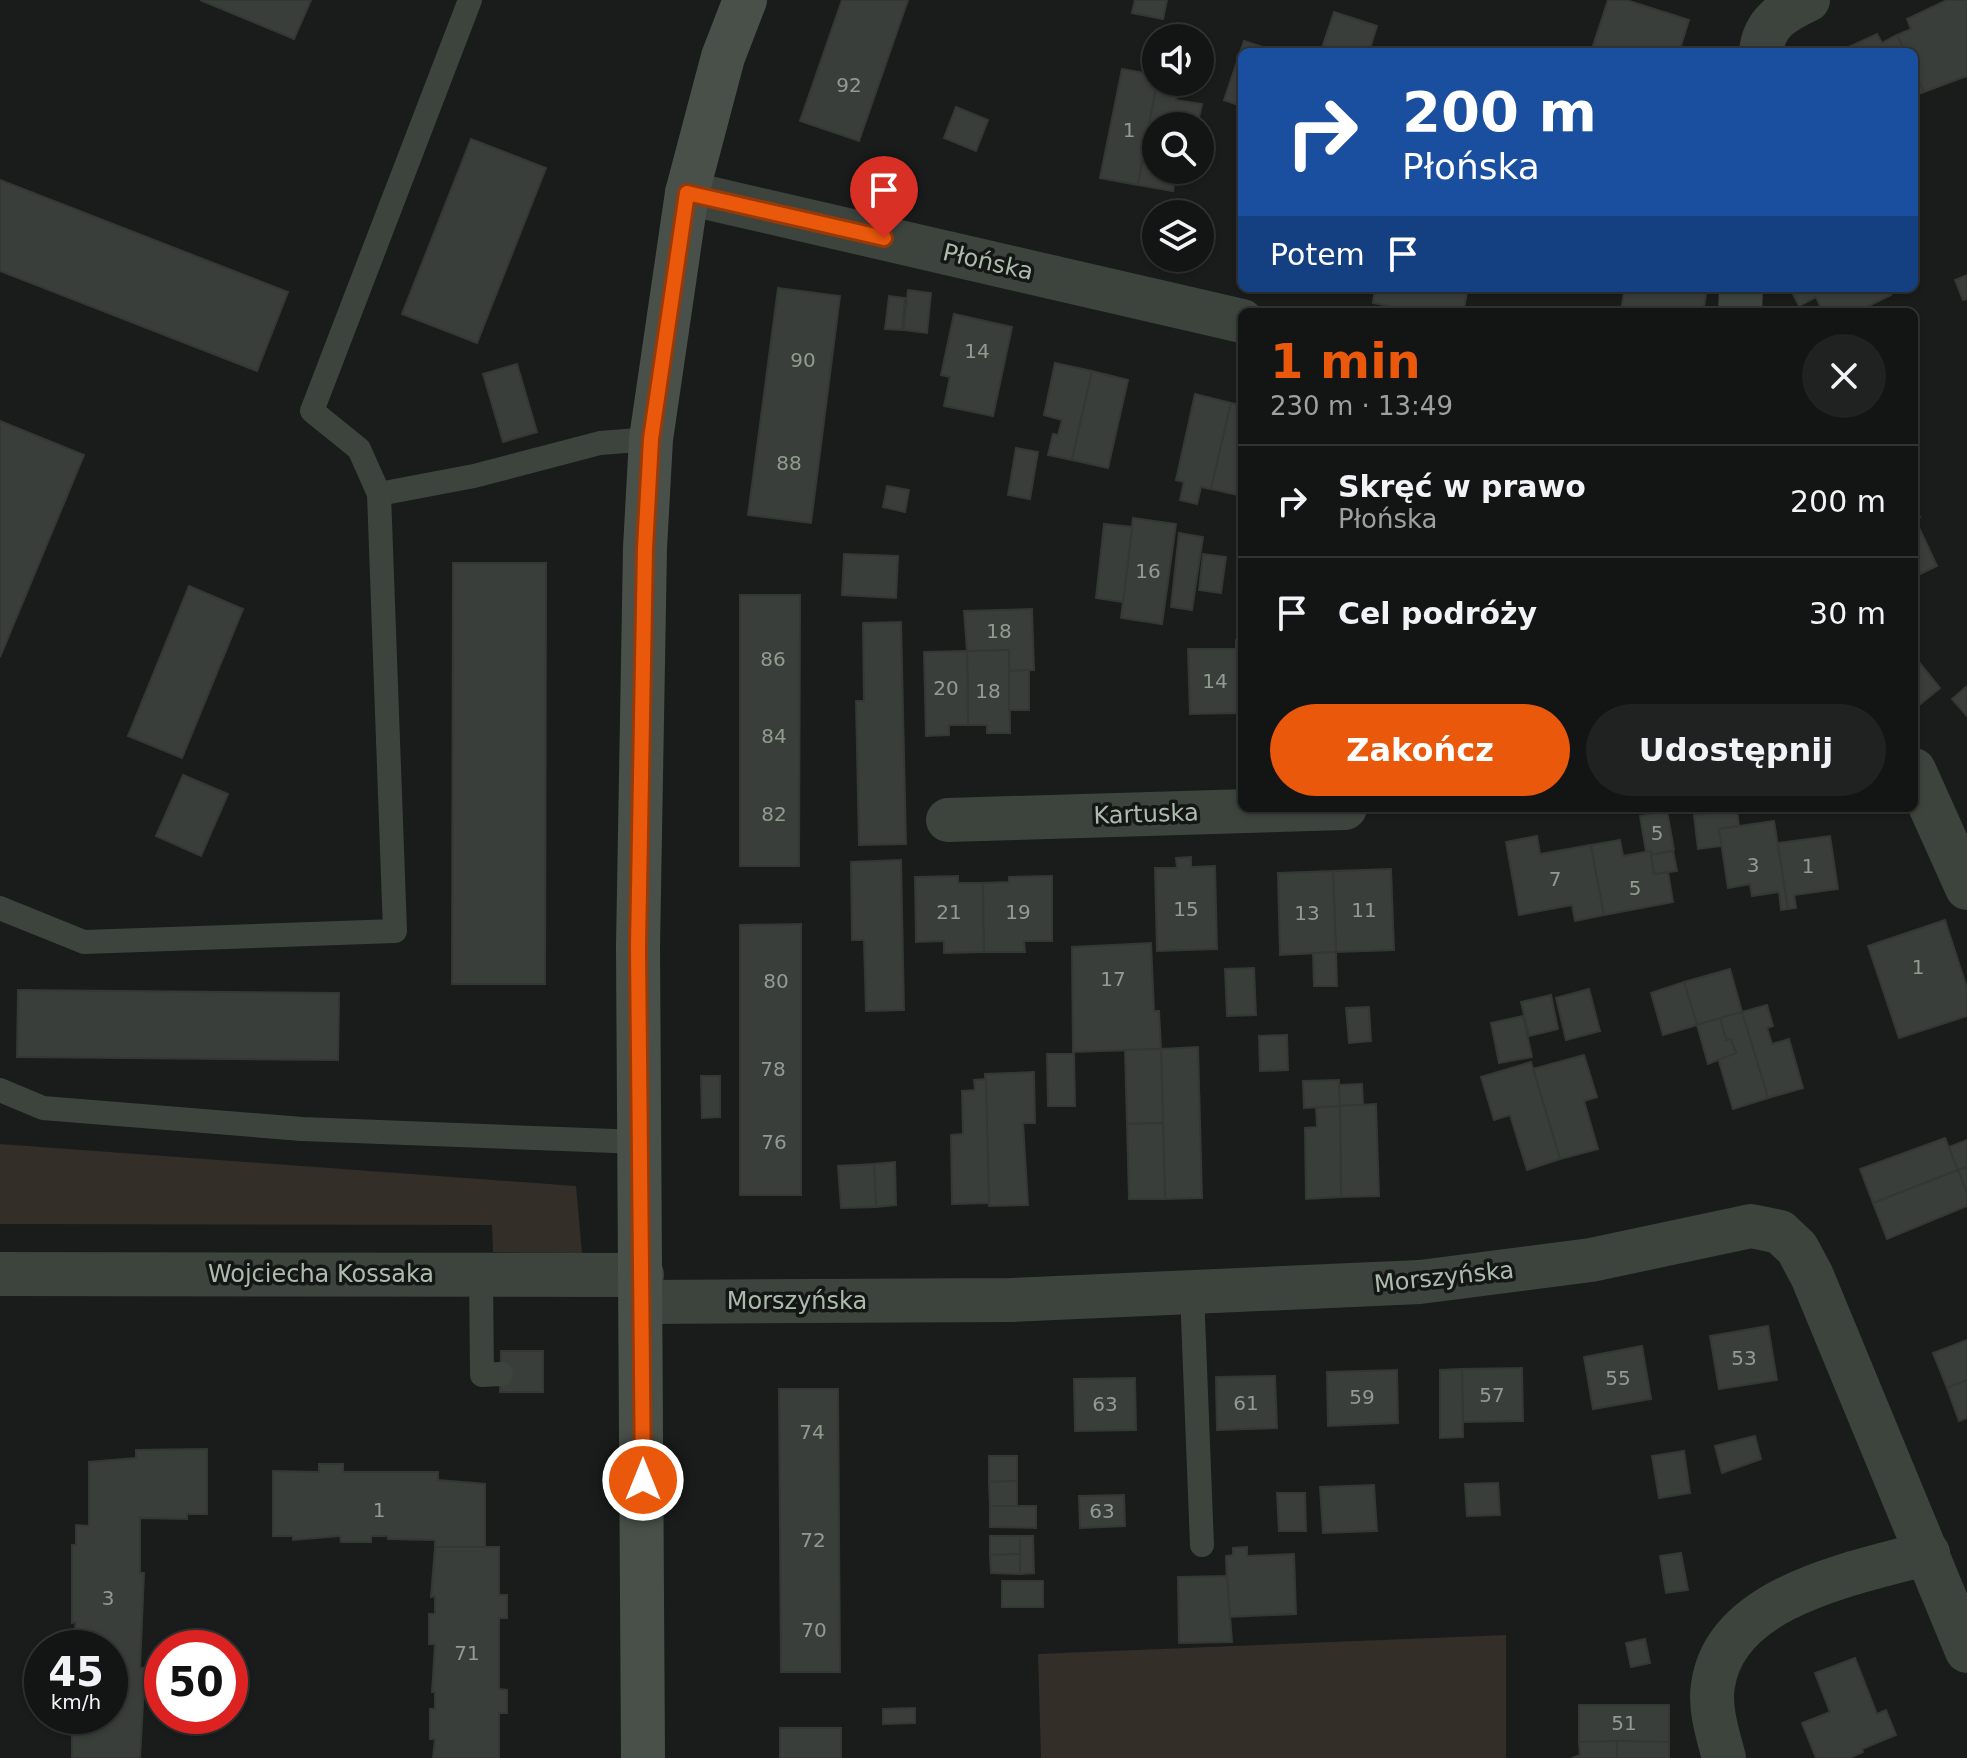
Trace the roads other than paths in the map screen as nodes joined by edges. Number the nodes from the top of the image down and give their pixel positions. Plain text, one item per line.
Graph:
1 (470, 0) edge
2 (745, 0) edge
3 (1808, 0) edge
4 (1762, 45) edge
5 (687, 193) junction
6 (1238, 320) edge
7 (651, 439) junction
8 (379, 494) junction
9 (1918, 779) edge
10 (1238, 811) edge
11 (948, 820) dead end
12 (1967, 888) edge
13 (0, 908) edge
14 (0, 1090) edge
15 (641, 1142) junction
16 (0, 1274) edge
17 (481, 1274) junction
18 (642, 1288) junction
19 (1192, 1292) junction
20 (501, 1374) dead end
21 (1202, 1545) dead end
22 (1928, 1553) junction
23 (1967, 1651) edge
24 (643, 1758) edge
25 (1724, 1758) edge

1 - 8 lane
2 - 5 main road
3 - 4 street
5 - 6 street, Płońska
5 - 7 main road
7 - 8 lane
7 - 15 main road
8 - 13 lane
9 - 12 street
10 - 11 street, Kartuska
14 - 15 lane
15 - 18 main road
16 - 17 street, Wojciecha Kossaka
17 - 18 street, Wojciecha Kossaka
17 - 20 lane
18 - 19 street, Morszyńska
18 - 24 main road
19 - 21 lane
19 - 22 street, Morszyńska
22 - 23 street, Morszyńska
22 - 25 street

